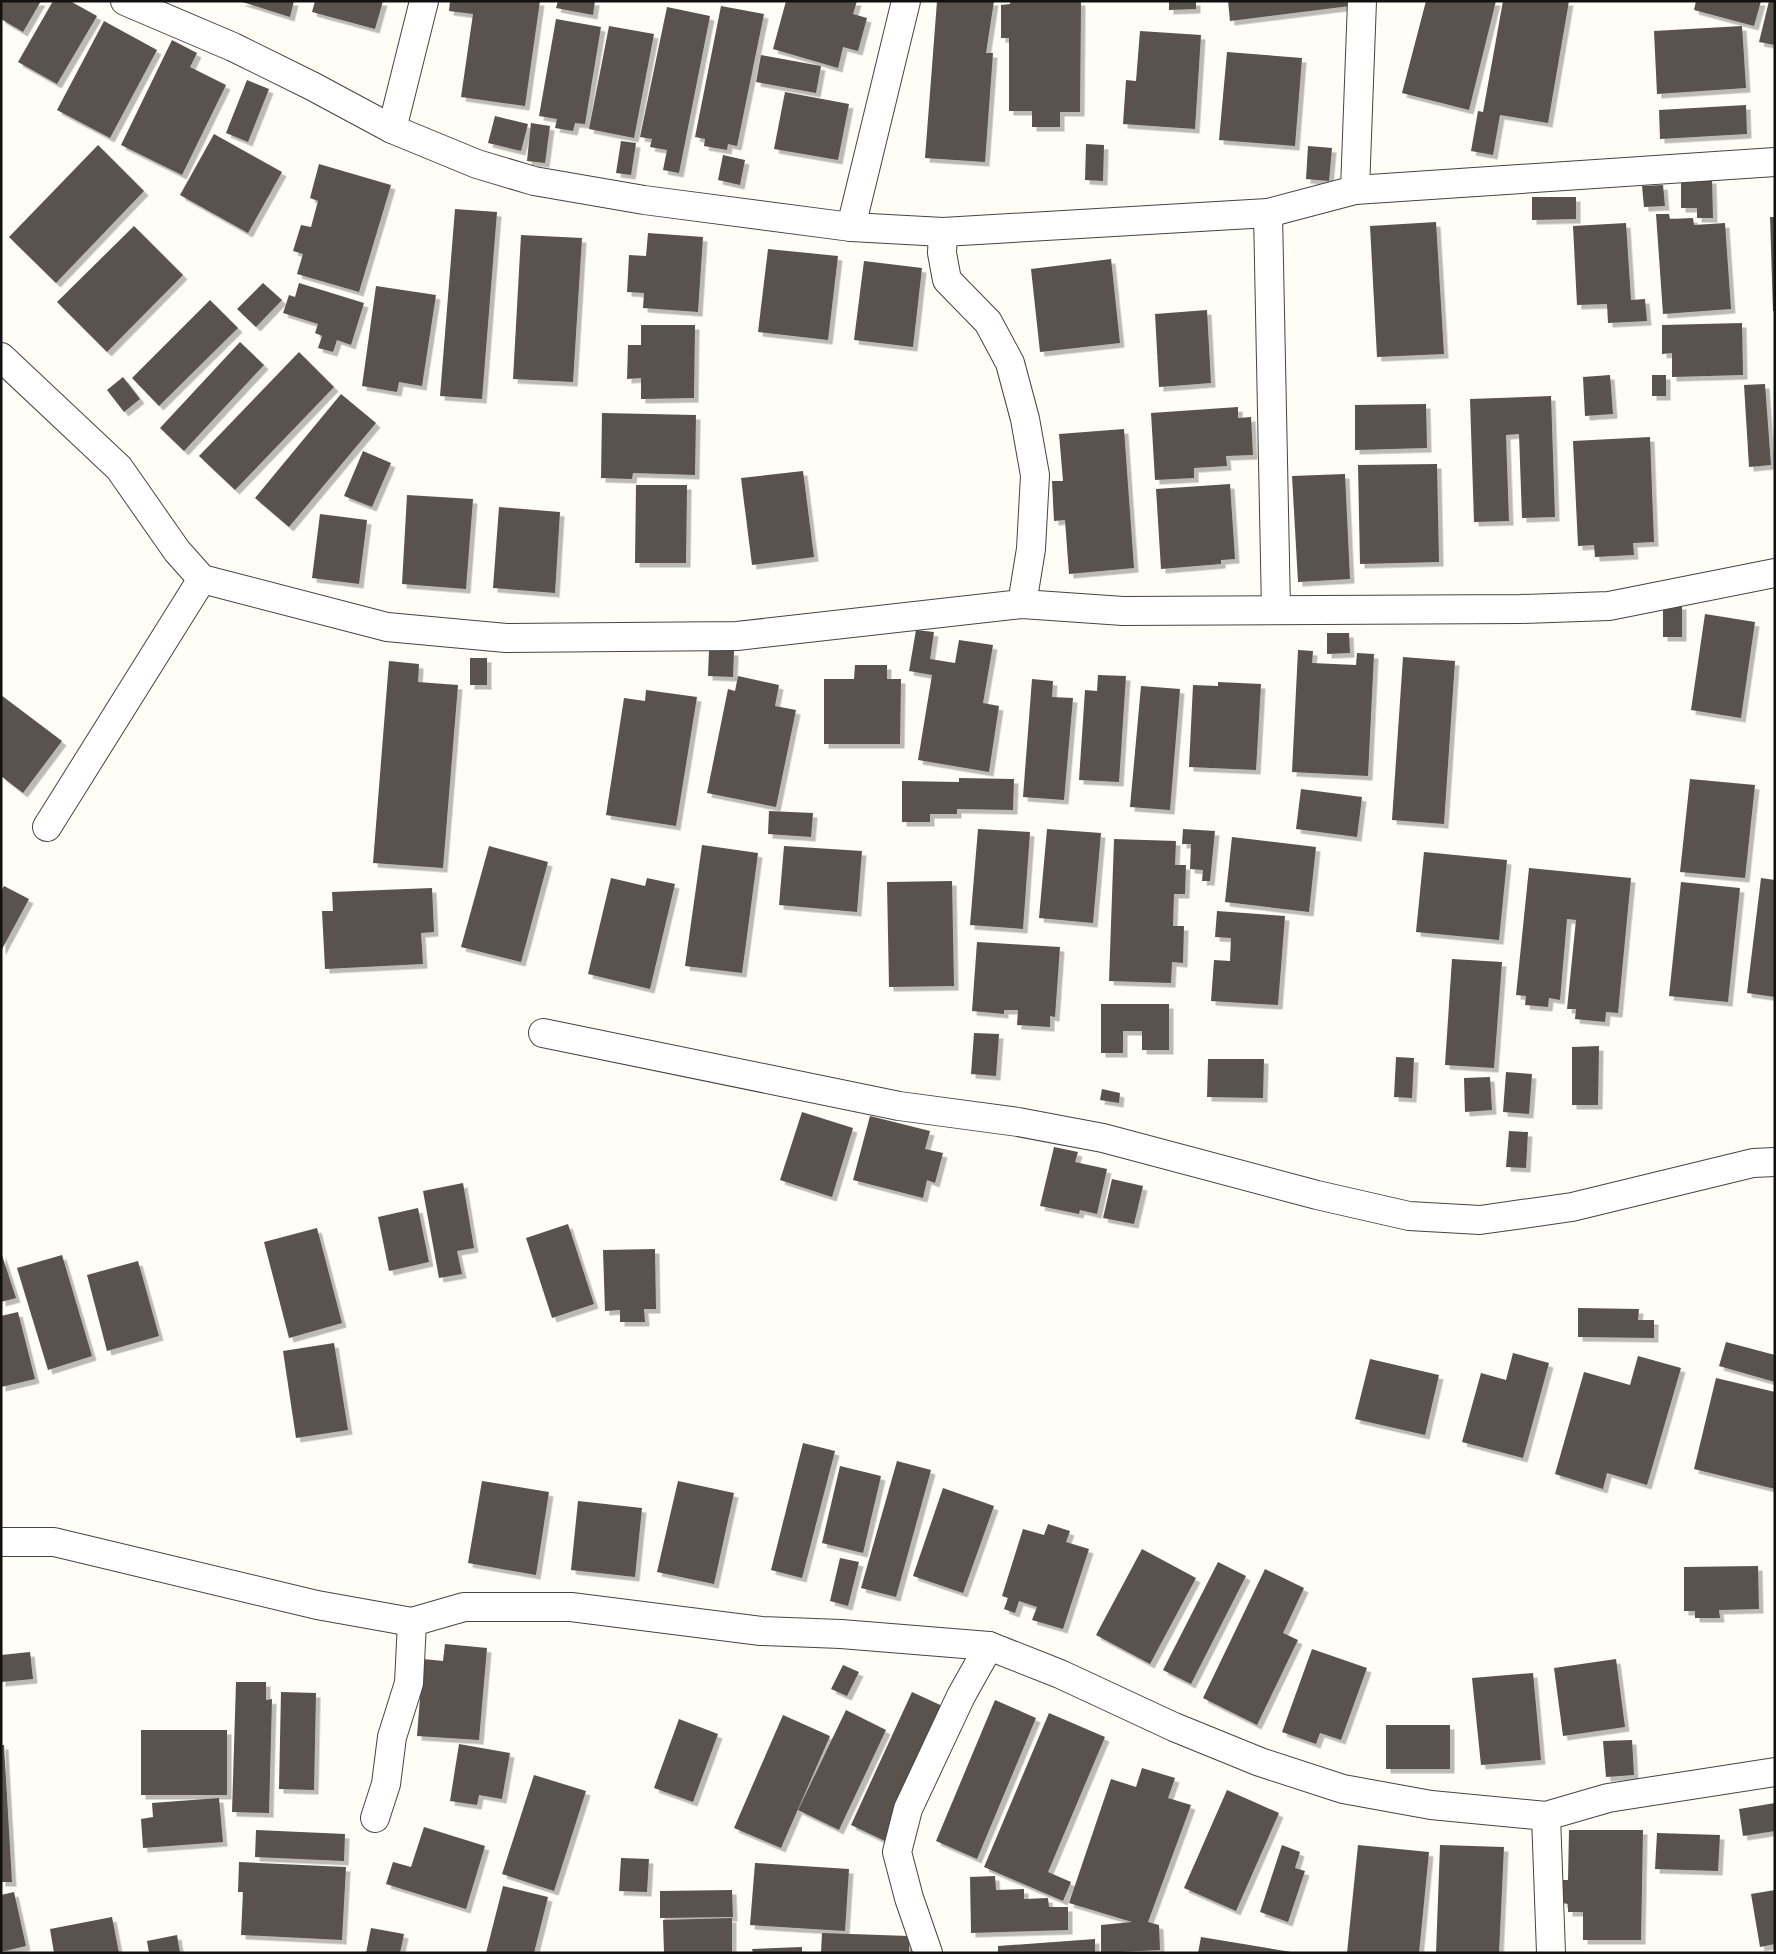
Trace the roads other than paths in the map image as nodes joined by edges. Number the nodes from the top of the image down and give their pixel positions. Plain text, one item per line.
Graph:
1 (125, 1) edge
2 (424, 1) edge
3 (906, 1) edge
4 (1362, 1) edge
5 (392, 129) junction
6 (1775, 162) edge
7 (1355, 190) junction
8 (1268, 213) junction
9 (851, 227) junction
10 (943, 232) junction
11 (1, 357) edge
12 (1775, 573) edge
13 (202, 580) junction
14 (1022, 604) junction
15 (1276, 610) junction
16 (47, 827) dead end
17 (543, 1033) dead end
18 (1775, 1162) edge
19 (1, 1542) edge
20 (412, 1622) junction
21 (989, 1646) junction
22 (1775, 1772) edge
23 (1546, 1816) junction
24 (375, 1818) dead end
25 (928, 1953) edge
26 (1551, 1953) edge

1 - 5 street
2 - 5 street
3 - 9 street
4 - 7 street
5 - 9 street
6 - 7 street
7 - 8 street
8 - 10 street
8 - 15 street
9 - 10 street
10 - 14 street
11 - 13 street
12 - 15 street
13 - 14 street
13 - 16 street
14 - 15 street
17 - 18 street
19 - 20 street
20 - 21 street
20 - 24 street
21 - 23 street
21 - 25 street
22 - 23 street
23 - 26 street

